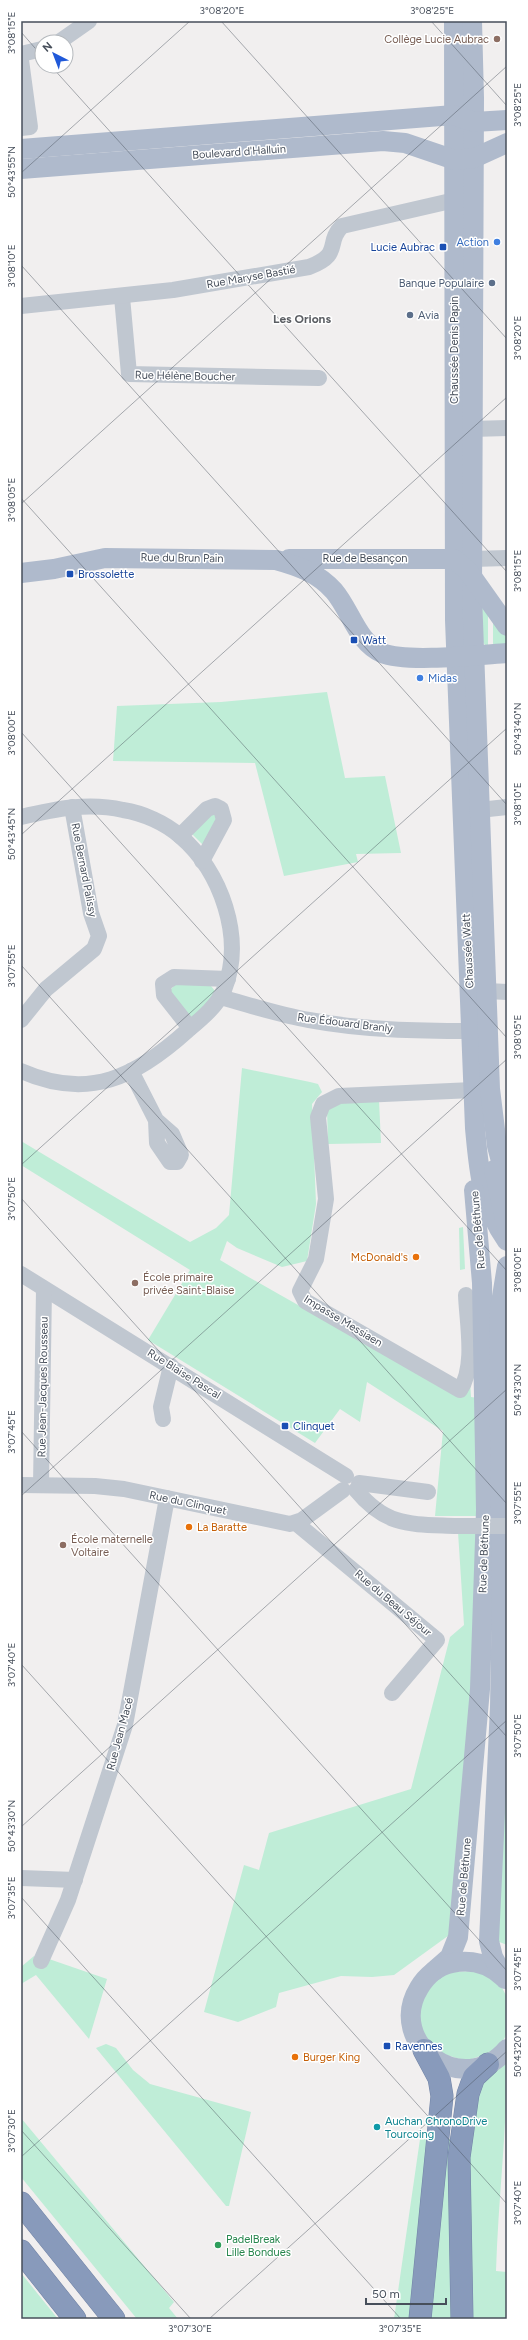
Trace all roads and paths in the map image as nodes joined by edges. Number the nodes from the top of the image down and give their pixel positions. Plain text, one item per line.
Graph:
1 (90, 21) edge
2 (454, 21) edge
3 (472, 21) edge
4 (71, 34) edge
5 (34, 52) edge
6 (21, 54) edge
7 (21, 60) edge
8 (454, 115) junction
9 (507, 120) edge
10 (474, 122) junction
11 (21, 128) edge
12 (507, 143) edge
13 (21, 149) edge
14 (474, 158) junction
15 (454, 160) junction
16 (21, 169) edge
17 (455, 200) junction
18 (122, 297) junction
19 (21, 306) edge
20 (318, 378) dead end
21 (472, 428) junction
22 (507, 428) edge
23 (507, 558) edge
24 (342, 559) junction
25 (276, 560) junction
26 (21, 573) edge
27 (469, 580) junction
28 (334, 592) junction
29 (507, 626) edge
30 (507, 653) edge
31 (465, 655) junction
32 (72, 807) junction
33 (507, 807) edge
34 (479, 810) junction
35 (21, 816) edge
36 (180, 836) junction
37 (202, 861) junction
38 (228, 979) junction
39 (487, 991) junction
40 (507, 992) edge
41 (220, 997) junction
42 (21, 1020) edge
43 (190, 1028) junction
44 (471, 1031) junction
45 (21, 1071) edge
46 (131, 1071) junction
47 (482, 1089) junction
48 (156, 1120) dead end
49 (475, 1128) junction
50 (507, 1184) edge
51 (507, 1228) edge
52 (507, 1241) edge
53 (507, 1255) edge
54 (507, 1266) edge
55 (21, 1274) edge
56 (482, 1283) junction
57 (44, 1289) junction
58 (466, 1295) dead end
59 (507, 1311) edge
60 (499, 1350) junction
61 (172, 1366) junction
62 (163, 1419) dead end
63 (21, 1485) edge
64 (41, 1485) junction
65 (351, 1485) junction
66 (428, 1492) dead end
67 (167, 1498) junction
68 (296, 1523) junction
69 (507, 1526) edge
70 (392, 1693) dead end
71 (21, 1878) edge
72 (74, 1880) junction
73 (41, 1961) dead end
74 (434, 1971) junction
75 (506, 1980) edge
76 (507, 2049) edge
77 (424, 2050) junction
78 (488, 2064) junction
79 (437, 2148) junction
80 (21, 2203) edge
81 (21, 2251) edge
82 (78, 2274) junction
83 (75, 2319) edge
84 (114, 2319) edge
85 (126, 2319) edge
86 (410, 2319) edge
87 (420, 2319) edge
88 (462, 2319) edge

1 - 4 street
2 - 8 main road, Chaussée Denis Papin
3 - 10 main road, Chaussée Denis Papin
5 - 6 street
7 - 11 street
8 - 10 main road
8 - 13 main road, Boulevard d'Halluin
8 - 15 main road, Chaussée Denis Papin
9 - 10 main road
10 - 14 main road, Chaussée Denis Papin
12 - 14 main road
14 - 15 main road
14 - 21 main road, Chaussée Denis Papin
15 - 16 main road, Boulevard d'Halluin
15 - 17 main road, Chaussée Denis Papin
17 - 18 street, Rue Maryse Bastié
17 - 27 main road, Chaussée Denis Papin
18 - 19 street, Rue Maryse Bastié
18 - 20 street, Rue Hélène Boucher
21 - 22 street
21 - 27 main road, Chaussée Denis Papin
23 - 27 street, Rue de Besançon
24 - 25 main road, Rue de Besançon
24 - 27 main road, Rue de Besançon
24 - 28 main road, Rue du Brun Pain
25 - 26 main road, Rue du Brun Pain
25 - 28 main road, Rue du Brun Pain
27 - 29 main road
27 - 31 main road, Chaussée Denis Papin
28 - 31 main road, Rue du Brun Pain
30 - 31 main road, Rue du Brun Pain
31 - 34 main road, Chaussée Watt
31 - 44 main road, Chaussée Watt
32 - 35 street
32 - 36 street
32 - 42 street, Rue Bernard Palissy
33 - 34 street
34 - 39 main road, Chaussée Watt
36 - 37 street
36 - 37 street
37 - 38 street
38 - 41 street
38 - 43 street
39 - 40 street
39 - 47 main road, Chaussée Watt
41 - 43 street
41 - 44 street, Rue Édouard Branly
43 - 46 street
44 - 47 main road, Chaussée Watt
45 - 46 street
46 - 48 street
47 - 49 main road, Chaussée Watt
47 - 50 main road, Chaussée Watt
47 - 51 main road, Chaussée Watt
47 - 58 street, Impasse Messiaen
49 - 52 main road, Chaussée Watt
49 - 56 main road, Rue de Béthune
53 - 56 main road
54 - 60 main road, Rue de Béthune
55 - 57 street, Rue Blaise Pascal
56 - 74 main road, Rue de Béthune
57 - 61 street, Rue Blaise Pascal
57 - 64 street, Rue Jean-Jacques Rousseau
59 - 60 main road, Rue de Béthune
60 - 75 main road, Rue de Béthune
61 - 62 street
61 - 65 street, Rue Blaise Pascal
63 - 64 street, Rue du Clinquet
64 - 67 street, Rue du Clinquet
65 - 66 street
65 - 68 street
65 - 69 street, bridge
67 - 68 street, Rue du Clinquet
67 - 72 street, Rue Jean Macé
68 - 70 street, Rue du Beau Séjour
71 - 72 street
72 - 73 street, Rue Jean Macé
74 - 75 main road
74 - 77 main road, Rue de Béthune
76 - 78 main road
77 - 78 main road
77 - 79 highway
78 - 88 highway
79 - 86 highway
79 - 87 highway
80 - 82 highway
81 - 83 highway
82 - 84 highway
82 - 85 highway

